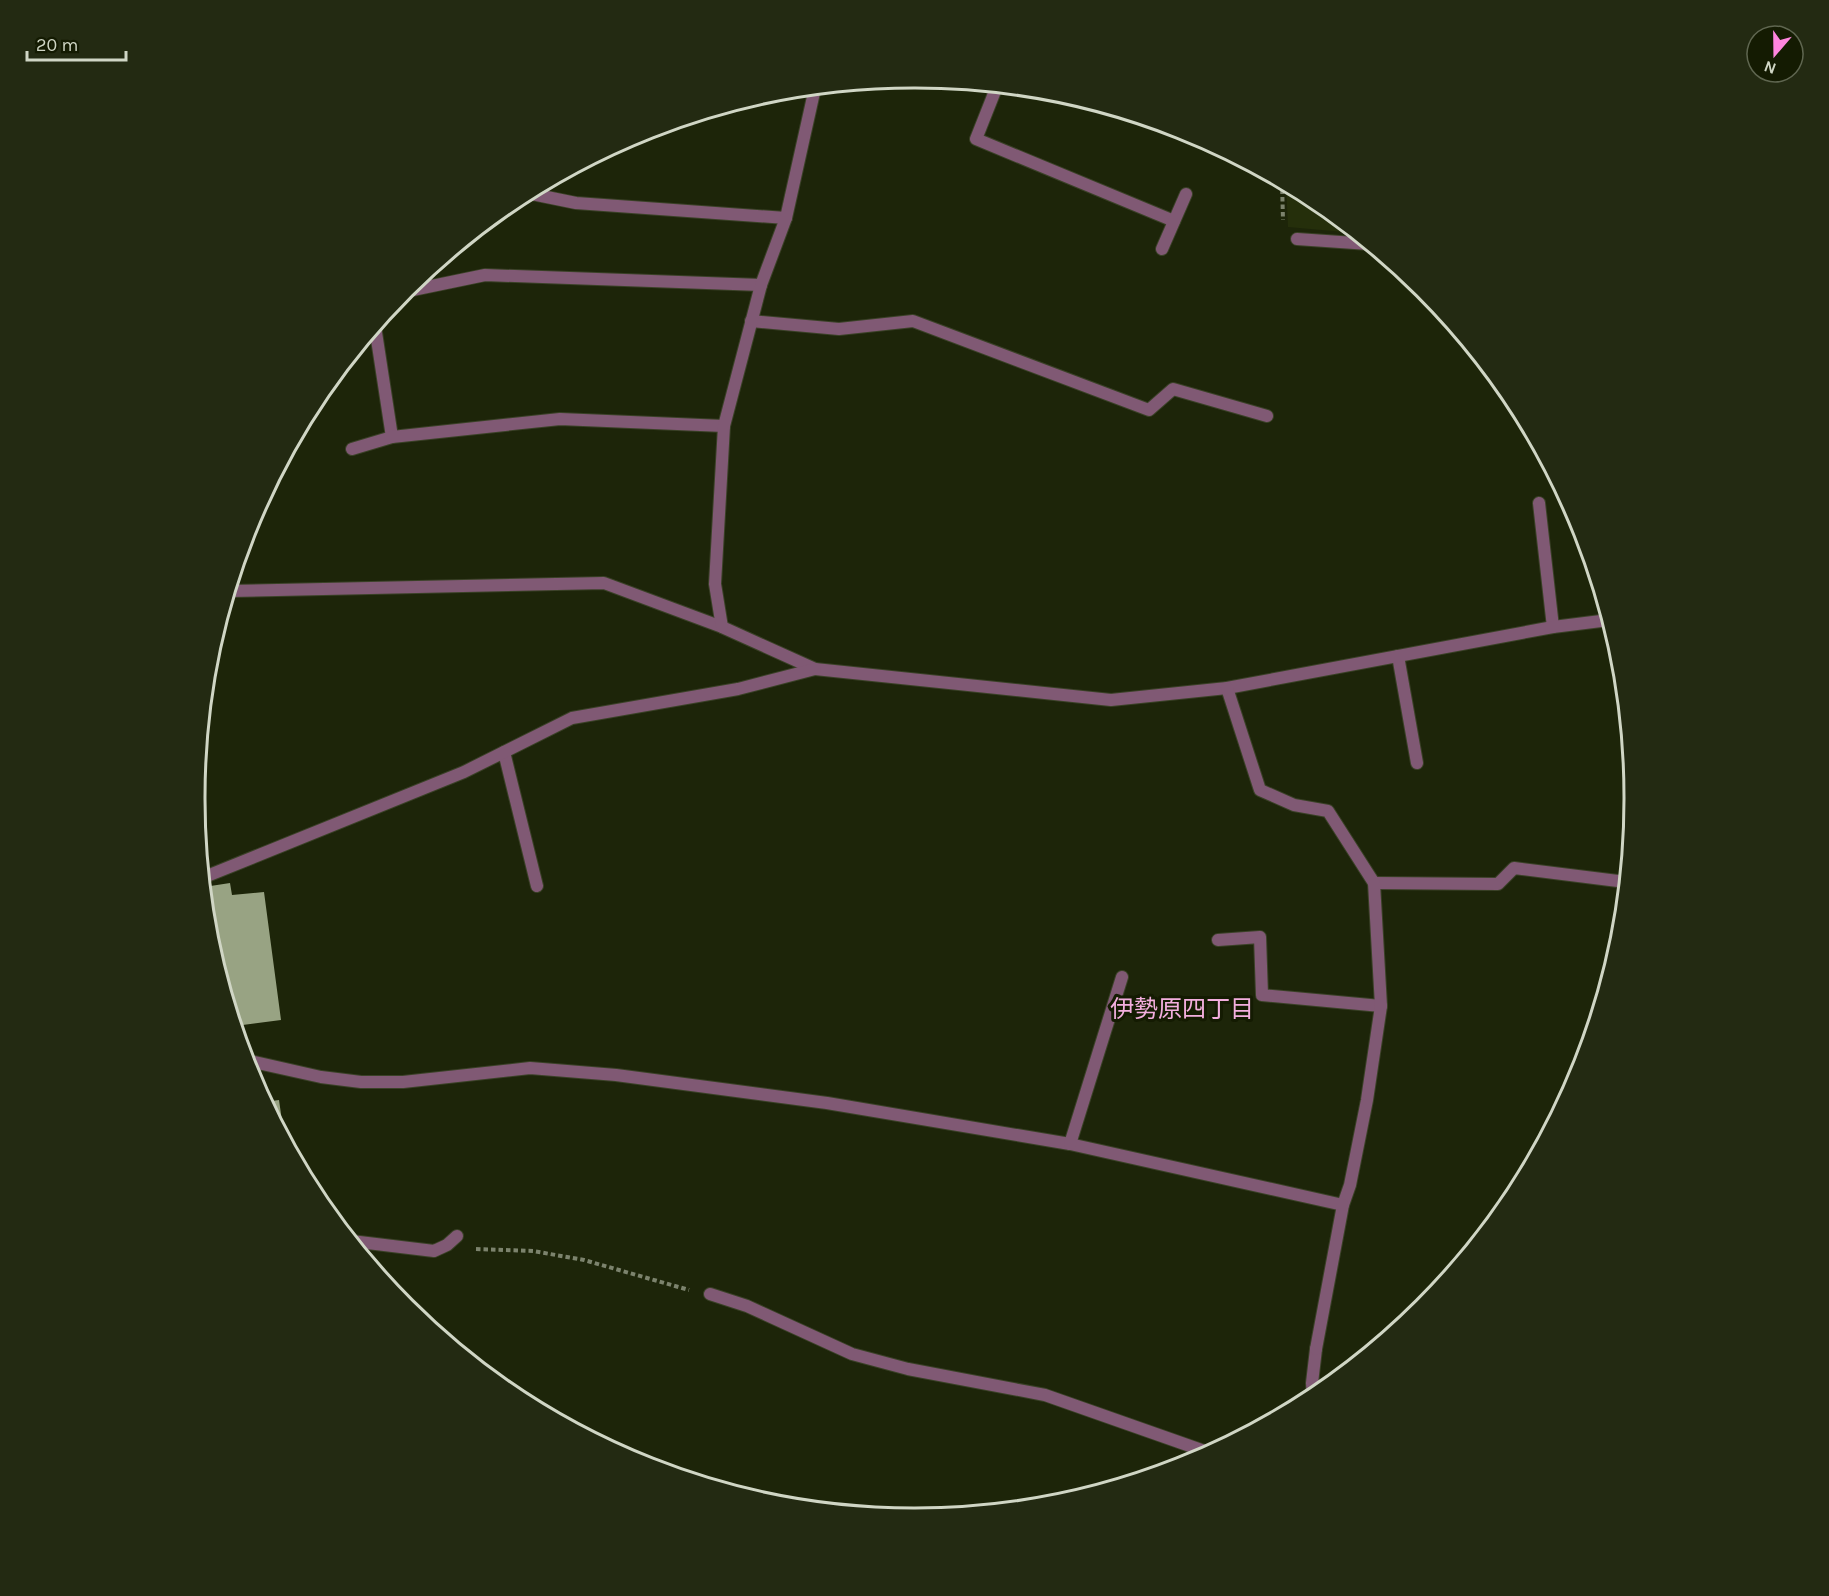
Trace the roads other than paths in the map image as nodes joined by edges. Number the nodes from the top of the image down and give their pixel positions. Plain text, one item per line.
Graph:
1 (994, 94) edge
2 (813, 96) edge
3 (1186, 194) dead end
4 (540, 196) edge
5 (786, 218) junction
6 (1174, 221) junction
7 (1297, 238) road end
8 (1355, 243) edge
9 (1162, 249) dead end
10 (761, 285) junction
11 (422, 288) edge
12 (751, 321) junction
13 (376, 336) edge
14 (1267, 416) dead end
15 (724, 426) junction
16 (392, 437) junction
17 (352, 449) dead end
18 (1539, 503) dead end
19 (236, 591) edge
20 (1602, 621) edge
21 (722, 627) junction
22 (1553, 627) junction
23 (1398, 656) junction
24 (815, 669) junction
25 (1227, 688) junction
26 (504, 752) junction
27 (1417, 763) dead end
28 (210, 875) edge
29 (1619, 881) edge
30 (1374, 884) junction
31 (537, 886) dead end
32 (1218, 940) dead end
33 (1122, 977) dead end
34 (1381, 1006) junction
35 (256, 1063) edge
36 (1070, 1144) junction
37 (1343, 1205) junction
38 (457, 1236) dead end
39 (362, 1242) edge
40 (710, 1293) road end
41 (1312, 1386) edge
42 (1197, 1448) edge

1 - 6 street
2 - 5 street
3 - 6 street
4 - 5 street
5 - 10 street
6 - 9 street
7 - 8 street
10 - 11 street
10 - 12 street
12 - 14 street
12 - 15 street
13 - 16 street
15 - 16 street
15 - 21 street
16 - 17 street
18 - 22 street
19 - 21 street
20 - 22 street
21 - 24 street
22 - 23 street
23 - 25 street
23 - 27 street
24 - 25 street
24 - 26 street
25 - 30 street
26 - 28 street
26 - 31 street
29 - 30 street
30 - 34 street
32 - 34 street
33 - 36 street
34 - 37 street
35 - 36 street
36 - 37 street
37 - 41 street
38 - 39 street
40 - 42 street

